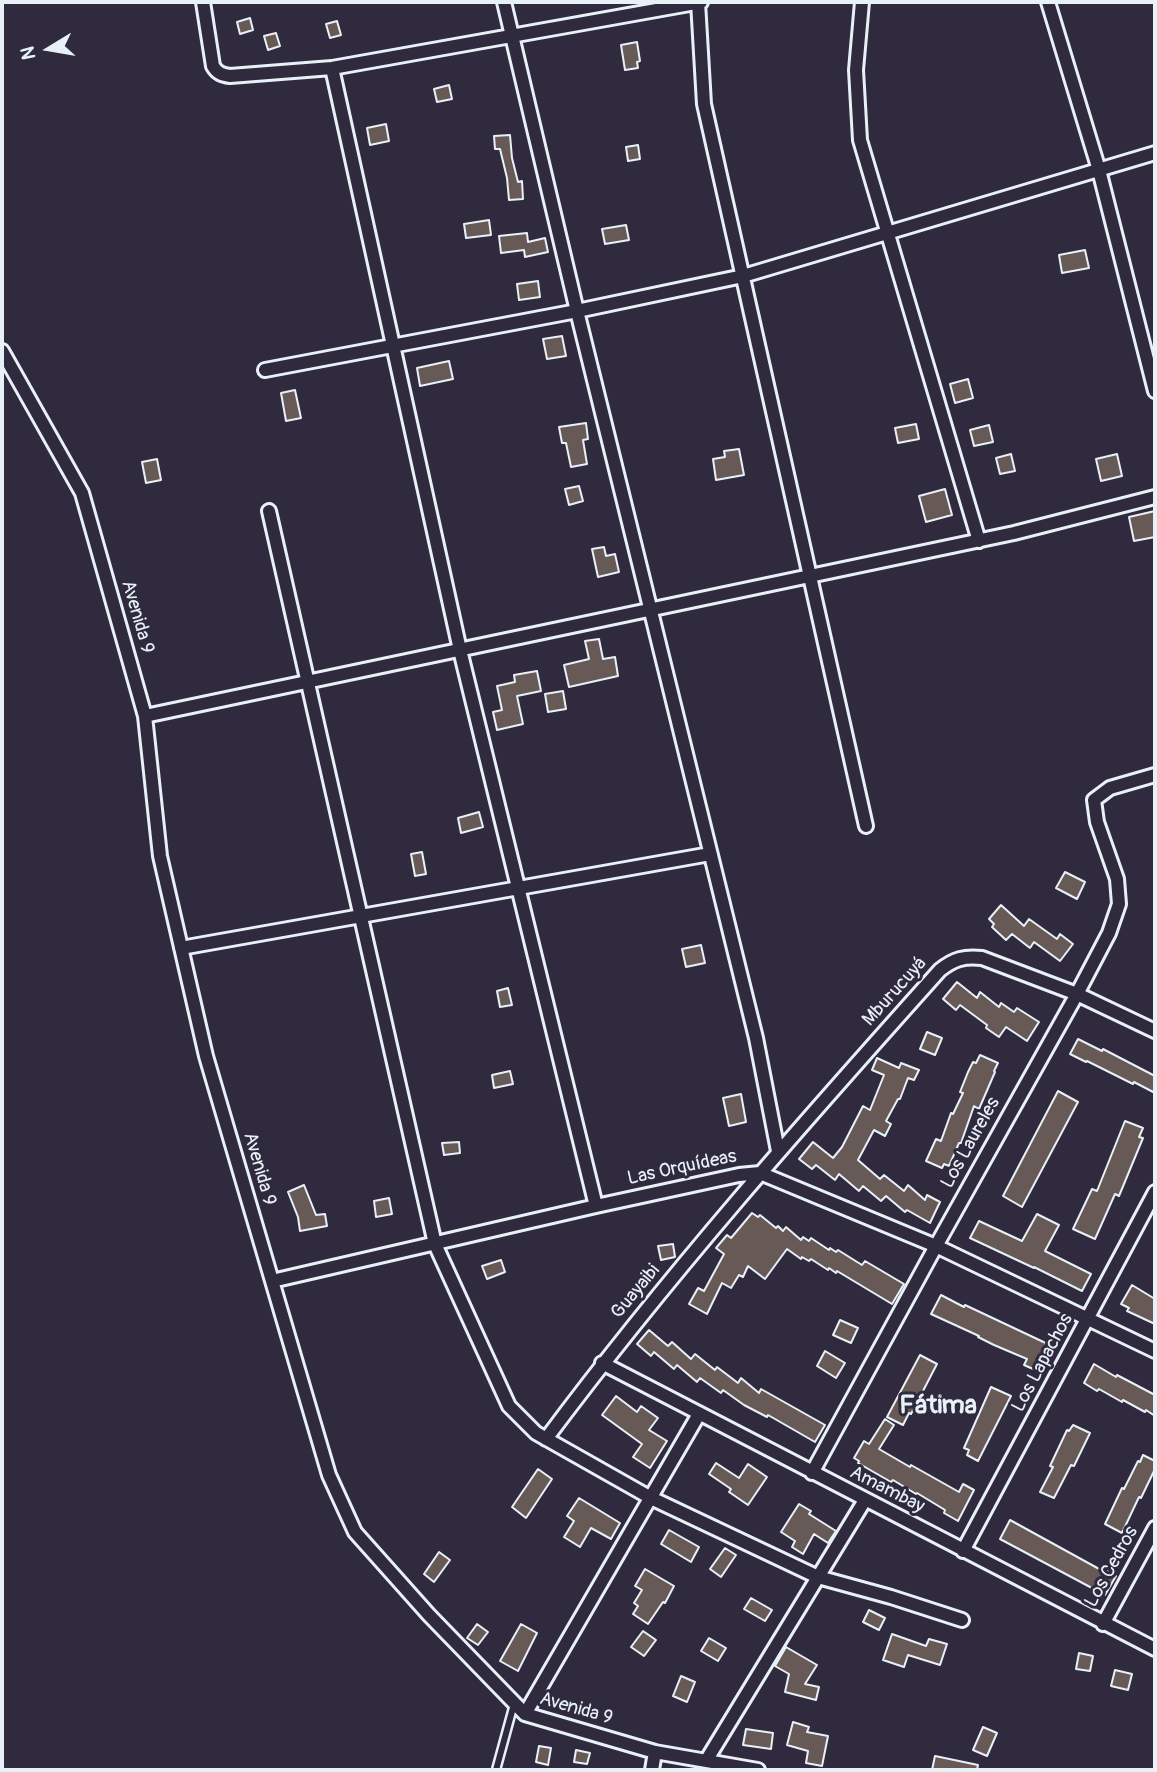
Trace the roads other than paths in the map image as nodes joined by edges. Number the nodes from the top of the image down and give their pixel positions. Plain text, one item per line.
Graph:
1 (203, 2) edge
2 (504, 2) edge
3 (699, 2) edge
4 (862, 2) edge
5 (1048, 2) edge
6 (513, 36) junction
7 (332, 68) junction
8 (1155, 153) edge
9 (1099, 170) junction
10 (888, 233) junction
11 (743, 276) junction
12 (577, 311) junction
13 (393, 345) junction
14 (2, 351) edge
15 (265, 370) dead end
16 (1155, 391) edge
17 (1155, 497) edge
18 (269, 511) dead end
19 (979, 541) junction
20 (809, 576) junction
21 (650, 610) junction
22 (460, 650) junction
23 (307, 682) junction
24 (145, 716) junction
25 (1155, 775) edge
26 (866, 826) dead end
27 (710, 854) junction
28 (519, 888) junction
29 (360, 916) junction
30 (181, 948) junction
31 (1077, 994) junction
32 (1155, 1031) edge
33 (778, 1151) junction
34 (760, 1173) junction
35 (1155, 1192) edge
36 (596, 1206) junction
37 (435, 1244) junction
38 (936, 1245) junction
39 (272, 1281) junction
40 (1088, 1319) junction
41 (1155, 1351) edge
42 (602, 1363) junction
43 (699, 1414) junction
44 (546, 1439) junction
45 (812, 1473) junction
46 (651, 1498) junction
47 (865, 1500) junction
48 (1155, 1528) edge
49 (962, 1551) junction
50 (818, 1577) junction
51 (962, 1620) dead end
52 (1103, 1624) junction
53 (1155, 1649) edge
54 (514, 1702) junction
55 (525, 1714) junction
56 (655, 1752) junction
57 (706, 1761) junction
58 (496, 1770) edge
59 (652, 1770) edge
60 (758, 1770) edge

1 - 7 street
2 - 6 street
3 - 6 street
3 - 11 street
4 - 10 street
5 - 9 street
6 - 7 street
6 - 12 street
7 - 13 street
8 - 9 street
9 - 10 street
9 - 16 street
10 - 11 street
10 - 19 street
11 - 12 street
11 - 20 street
12 - 13 street
12 - 21 street
13 - 15 street
13 - 22 street
14 - 24 street, Avenida 9
17 - 19 street
18 - 23 street
19 - 20 street
20 - 21 street
20 - 26 street
21 - 22 street
21 - 27 street
22 - 23 street
22 - 28 street
23 - 24 street
23 - 29 street
24 - 30 street, Avenida 9
25 - 31 street, Los Laureles
27 - 28 street
27 - 33 street
28 - 29 street
28 - 36 street
29 - 30 street
29 - 37 street
30 - 39 street, Avenida 9
31 - 32 street, Mburucuyá
31 - 33 street, Mburucuyá
31 - 38 street, Los Laureles
33 - 34 street, Mburucuyá
34 - 36 street, Las Orquídeas
34 - 38 street, Las Orquídeas
34 - 42 street, Guayaibi
35 - 40 street, Los Lapachos
36 - 37 street, Las Orquídeas
37 - 39 street, Las Orquídeas
37 - 44 street
38 - 40 street, Las Orquídeas
38 - 45 street, Los Laureles
39 - 54 street, Avenida 9
40 - 41 street, Las Orquídeas
40 - 49 street, Los Lapachos
42 - 43 street, Amambay
42 - 44 street, Guayaibi
43 - 45 street, Amambay
43 - 46 street
44 - 46 street
45 - 47 street, Amambay
46 - 50 street
46 - 55 street
47 - 49 street, Amambay
47 - 50 street
48 - 52 street, Los Cedros
49 - 52 street, Amambay
50 - 51 street
50 - 57 street
52 - 53 street, Amambay
54 - 55 street, Avenida 9
54 - 58 lane
55 - 56 street, Avenida 9
56 - 57 street, Avenida 9
56 - 59 street
57 - 60 street, Avenida 9

